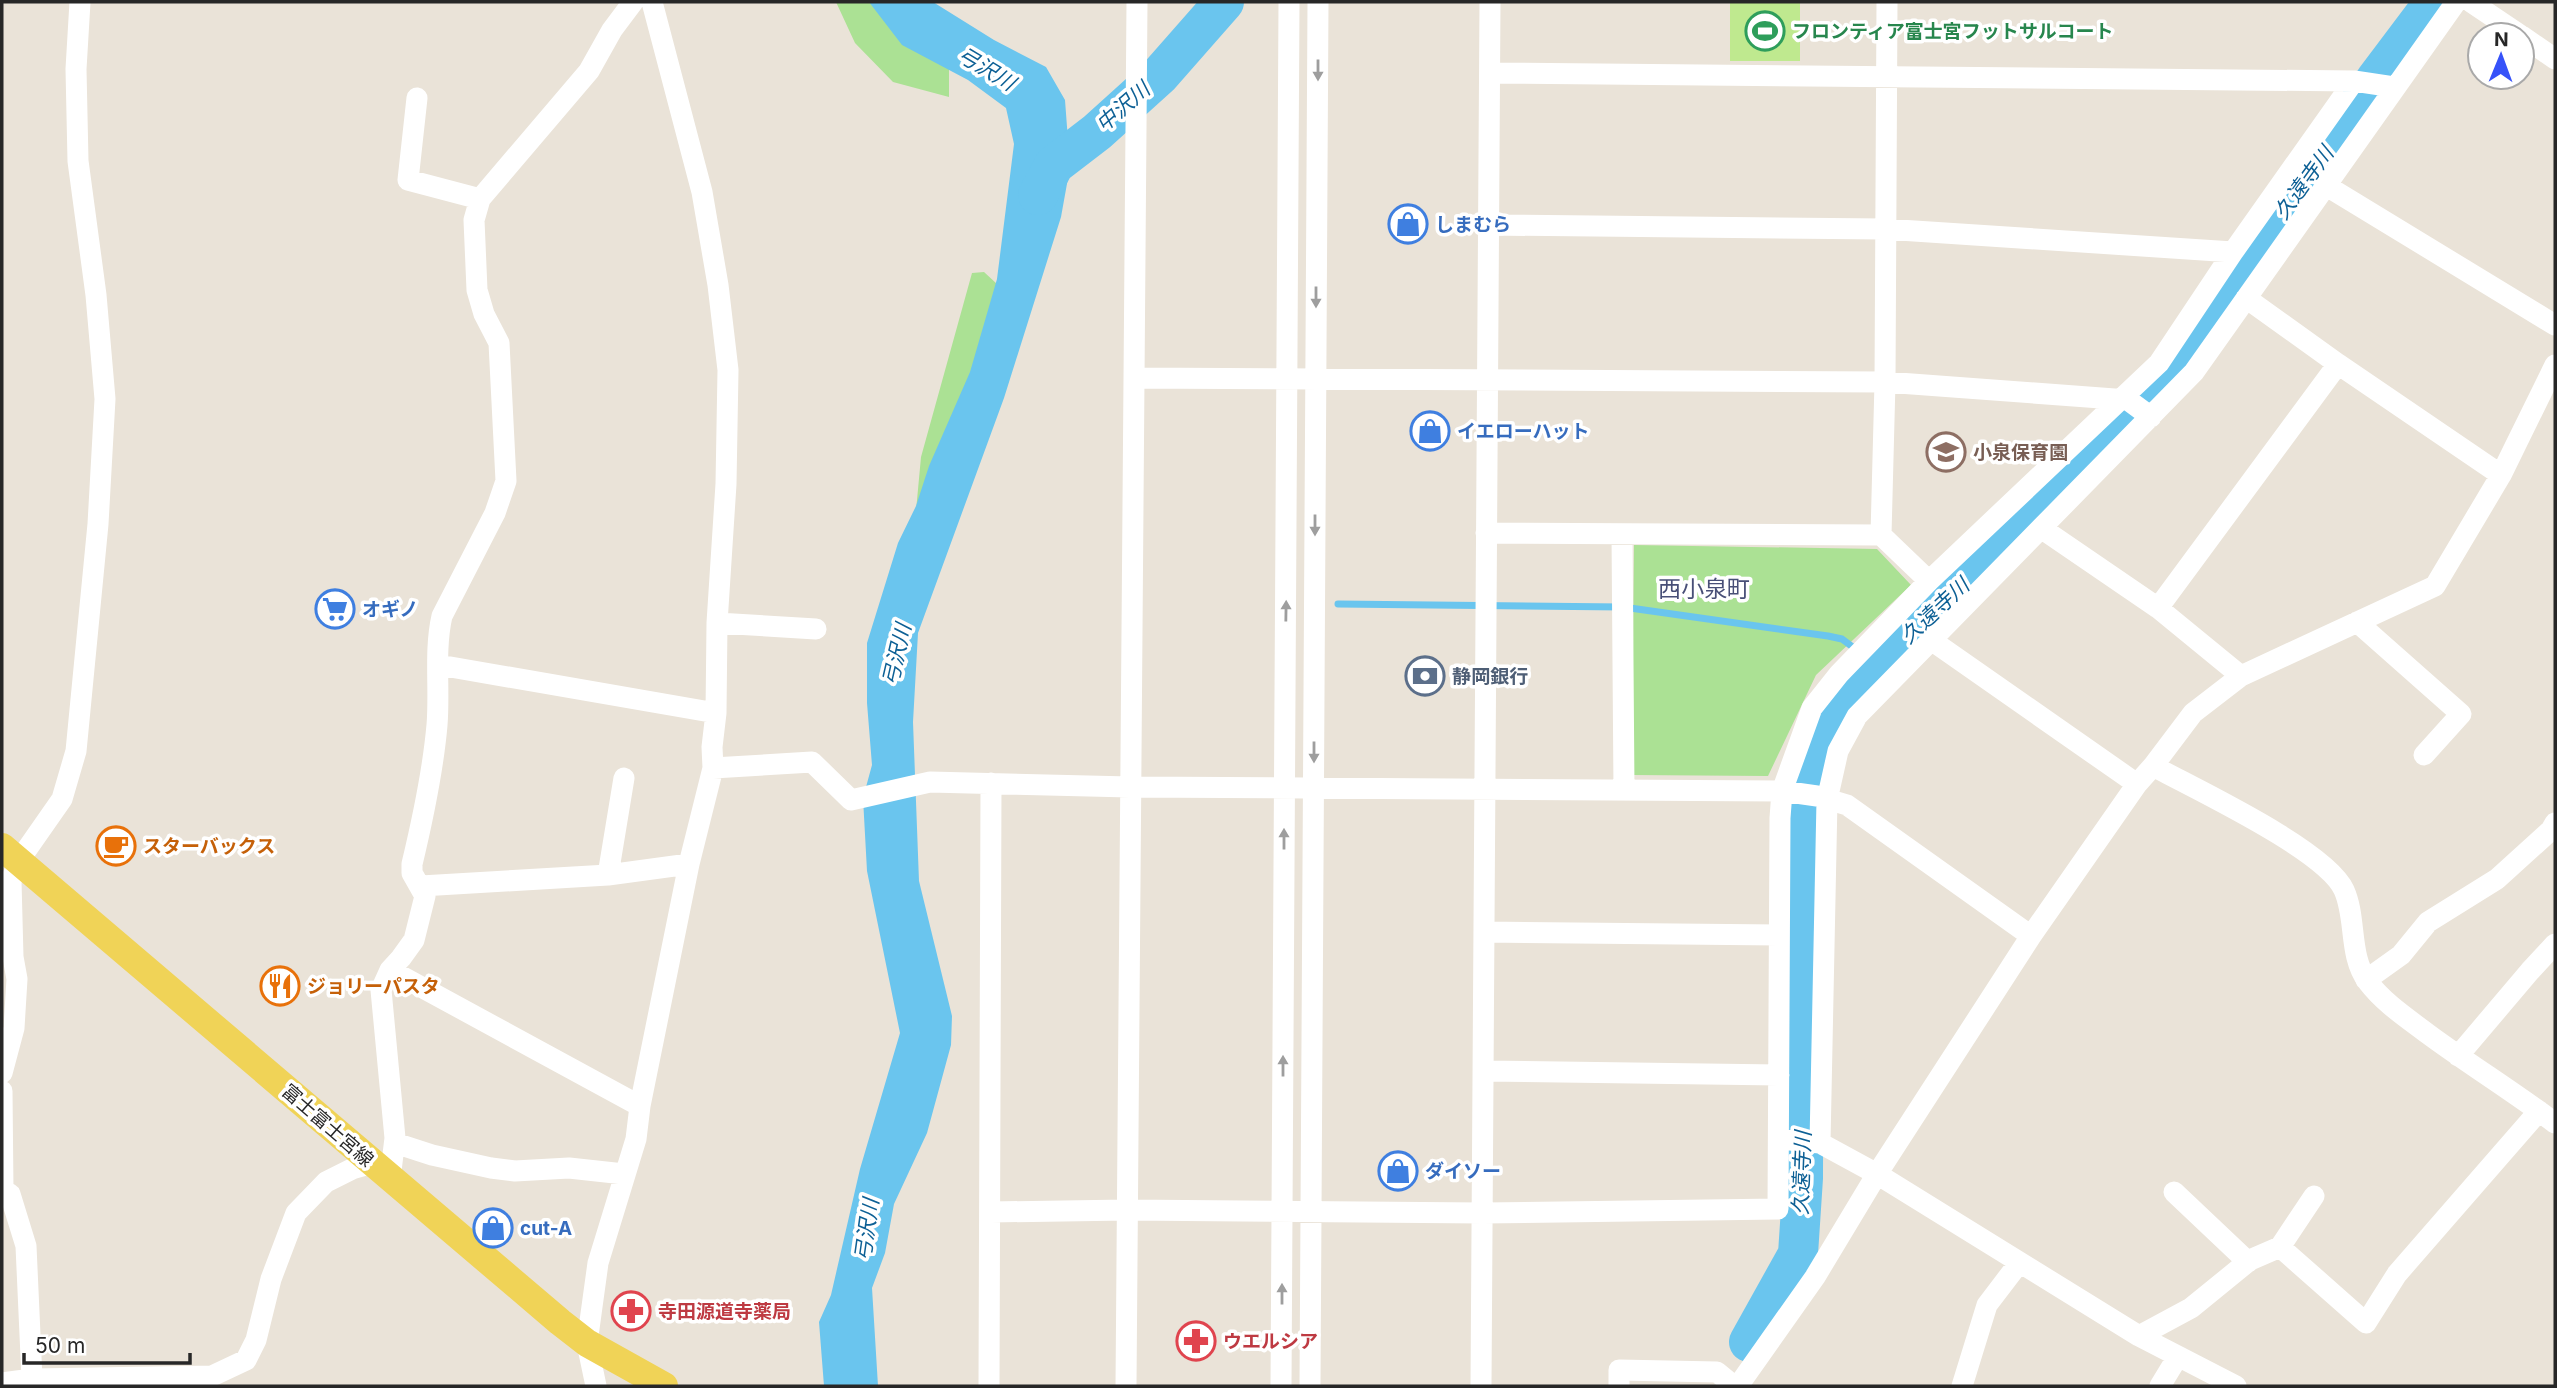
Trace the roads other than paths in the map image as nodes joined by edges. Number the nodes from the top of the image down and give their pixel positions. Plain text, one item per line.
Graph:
1 (80, 2) edge
2 (633, 2) edge
3 (652, 2) edge
4 (1137, 2) edge
5 (1289, 2) edge
6 (1318, 2) edge
7 (1490, 2) edge
8 (1887, 2) edge
9 (2455, 2) edge
10 (2471, 2) edge
11 (2499, 21) edge
12 (2536, 46) edge
13 (2555, 59) edge
14 (1490, 73) junction
15 (1888, 76) junction
16 (2357, 82) junction
17 (2388, 86) junction
18 (417, 98) dead end
19 (2325, 185) junction
20 (480, 199) junction
21 (1489, 225) junction
22 (1884, 229) junction
23 (2233, 252) junction
24 (2246, 298) junction
25 (2555, 325) edge
26 (2338, 364) junction
27 (2555, 365) edge
28 (1134, 378) junction
29 (1289, 378) junction
30 (1316, 378) junction
31 (1487, 380) junction
32 (1885, 382) junction
33 (2136, 407) junction
34 (2501, 475) junction
35 (2041, 528) junction
36 (1486, 533) junction
37 (1622, 534) junction
38 (1881, 535) junction
39 (1930, 581) junction
40 (2158, 608) junction
41 (2357, 622) junction
42 (717, 623) junction
43 (816, 629) dead end
44 (1931, 640) junction
45 (439, 665) junction
46 (2241, 676) junction
47 (716, 713) junction
48 (2424, 755) dead end
49 (2153, 766) junction
50 (713, 768) junction
51 (624, 778) dead end
52 (991, 783) junction
53 (2137, 784) junction
54 (1130, 787) junction
55 (1285, 788) junction
56 (1314, 788) junction
57 (1485, 789) junction
58 (1624, 790) junction
59 (1788, 792) junction
60 (1822, 798) junction
61 (2555, 823) edge
62 (10, 854) edge
63 (689, 864) junction
64 (608, 875) junction
65 (421, 886) junction
66 (1485, 932) junction
67 (1779, 935) junction
68 (2031, 936) junction
69 (2555, 944) edge
70 (390, 970) junction
71 (2366, 979) junction
72 (2458, 1056) junction
73 (1484, 1071) junction
74 (2, 1073) edge
75 (1779, 1075) junction
76 (2, 1090) edge
77 (640, 1105) junction
78 (2547, 1117) edge
79 (1784, 1140) junction
80 (1816, 1142) junction
81 (395, 1143) junction
82 (382, 1171) junction
83 (624, 1174) junction
84 (1877, 1174) junction
85 (2, 1190) edge
86 (2174, 1192) dead end
87 (2314, 1196) dead end
88 (1127, 1210) junction
89 (991, 1212) junction
90 (1282, 1212) junction
91 (1311, 1212) junction
92 (1483, 1213) junction
93 (2280, 1247) junction
94 (2248, 1262) junction
95 (2019, 1263) junction
96 (2138, 1336) junction
97 (587, 1343) junction
98 (2177, 1358) junction
99 (32, 1379) junction
100 (2, 1383) edge
101 (596, 1386) edge
102 (664, 1386) edge
103 (989, 1386) edge
104 (1126, 1386) edge
105 (1281, 1386) edge
106 (1310, 1386) edge
107 (1481, 1386) edge
108 (1619, 1386) edge
109 (1736, 1386) edge
110 (1962, 1386) edge
111 (2160, 1386) edge
112 (2236, 1386) edge

1 - 62 street
2 - 20 street
3 - 42 street
4 - 28 street
5 - 29 street
6 -> 30 street
7 - 14 street
8 - 15 street
9 - 17 street
10 - 11 street
12 - 13 street
14 - 15 street
14 - 21 street
15 - 16 street
15 - 22 street
16 - 17 street
16 - 23 street
17 - 19 street
18 - 20 street
19 - 24 street
19 - 25 street
20 - 45 street
21 - 22 street
21 - 31 street
22 - 23 street
22 - 32 street
23 - 33 street
24 - 26 street
24 - 33 street
26 - 34 street
26 - 40 street
27 - 34 street
28 - 29 street
28 - 54 street
29 - 30 street
55 -> 29 street
30 - 31 street
30 -> 56 street
31 - 32 street
31 - 36 street
32 - 33 street
32 - 38 street
33 - 35 street
33 - 39 street
34 - 41 street
35 - 40 street
35 - 44 street
36 - 37 street
36 - 57 street
37 - 38 street
37 - 58 street
38 - 39 street
39 - 59 street
40 - 46 street
41 - 46 street
41 - 48 street
42 - 43 street
42 - 47 street
44 - 53 street
44 - 60 street
45 - 47 street
45 - 65 street
46 - 49 street
47 - 50 street
49 - 53 street
49 - 71 street
50 - 52 street
50 - 63 street
51 - 64 street
52 - 54 street
52 - 89 street
53 - 68 street
54 - 55 street
54 - 88 street
55 - 56 street
90 -> 55 street
56 - 57 street
56 - 91 street
57 - 58 street
57 - 66 street
58 - 59 street
59 - 60 street
59 - 67 street
60 - 68 street
60 - 80 street
61 - 71 street
62 - 74 street
62 - 82 main road, 富士富士宮線
63 - 64 street
63 - 77 street
64 - 65 street
65 - 70 street
66 - 67 street
66 - 73 street
67 - 75 street
68 - 84 street
69 - 72 street
70 - 77 street
70 - 81 street
71 - 72 street
72 - 78 street
73 - 75 street
73 - 92 street
75 - 79 street
76 - 85 street
77 - 83 street
78 - 93 street
79 - 80 street
79 - 92 street
80 - 84 street
81 - 82 street
81 - 83 street
82 - 97 main road, 富士富士宮線
82 - 99 street
83 - 97 street
84 - 95 street
84 - 109 street
85 - 99 street
86 - 94 street
87 - 93 street
88 - 89 street
88 - 90 street
88 - 104 street
89 - 103 street
90 - 91 street
105 -> 90 street
91 - 92 street
91 - 106 street
92 - 107 street
93 - 94 street
94 - 96 street
95 - 96 street
95 - 110 street
96 - 98 street
97 - 101 street
97 - 102 main road, 富士富士宮線
98 - 111 street
98 - 112 street
99 - 100 street
108 - 109 street

